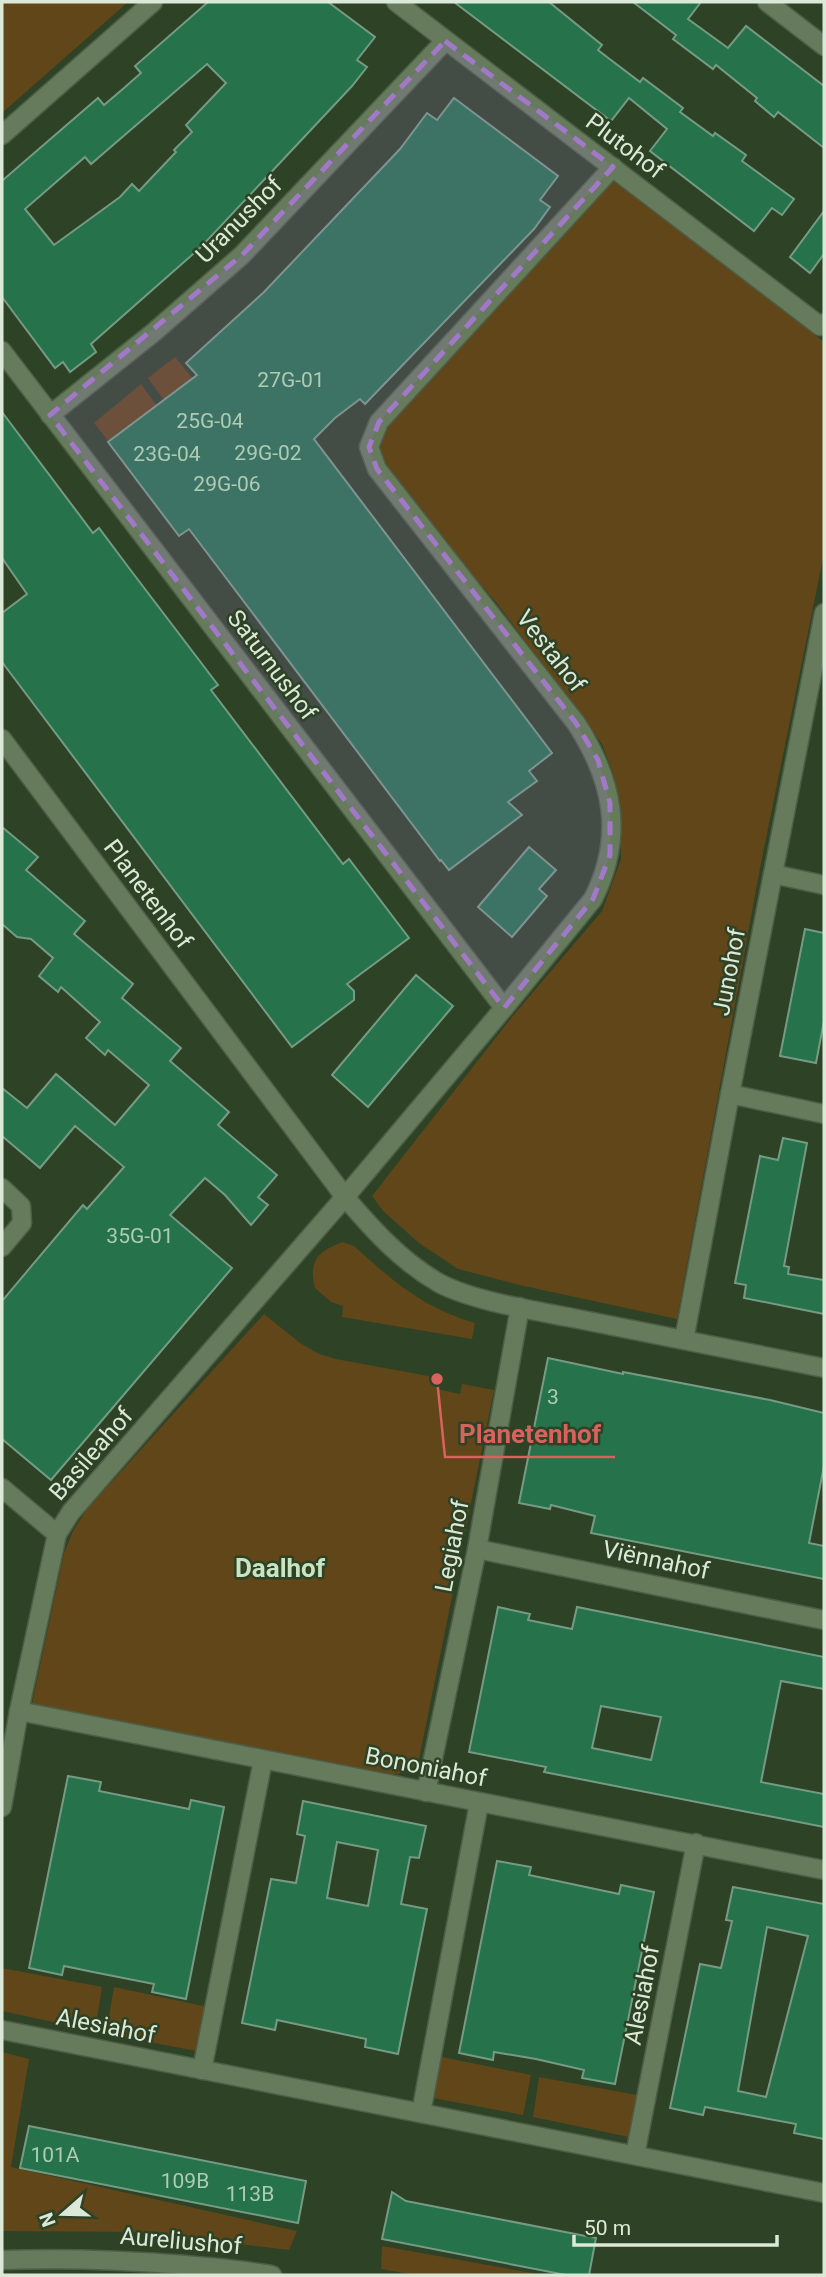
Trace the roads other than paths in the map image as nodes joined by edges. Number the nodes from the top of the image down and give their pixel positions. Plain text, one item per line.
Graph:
1 (153, 2) edge
2 (396, 2) edge
3 (767, 2) edge
4 (445, 41) junction
5 (824, 46) edge
6 (2, 135) edge
7 (613, 167) junction
8 (823, 327) edge
9 (2, 351) edge
10 (50, 415) junction
11 (824, 614) edge
12 (821, 645) edge
13 (2, 740) edge
14 (773, 874) junction
15 (824, 884) edge
16 (504, 1008) junction
17 (730, 1094) junction
18 (824, 1114) edge
19 (2, 1188) edge
20 (345, 1197) junction
21 (2, 1247) edge
22 (520, 1307) junction
23 (684, 1340) junction
24 (824, 1368) edge
25 (2, 1488) edge
26 (57, 1534) junction
27 (477, 1549) junction
28 (824, 1620) edge
29 (19, 1711) junction
30 (263, 1759) junction
31 (426, 1792) junction
32 (480, 1803) junction
33 (2, 1807) edge
34 (696, 1843) junction
35 (824, 1870) edge
36 (2, 2030) edge
37 (202, 2070) junction
38 (421, 2113) junction
39 (635, 2155) junction
40 (824, 2193) edge
41 (2, 2260) edge
42 (272, 2275) edge

1 - 6 street
2 - 4 street, Plutohof
3 - 5 street
4 - 7 street, Plutohof
4 - 10 street, Uranushof
7 - 8 street, Plutohof
7 - 16 street, Vestahof
9 - 10 street, Saturnushof
10 - 16 street, Saturnushof
11 - 12 street, Junohof
12 - 14 street, Junohof
13 - 20 street, Planetenhof
14 - 15 street
14 - 17 street, Junohof
16 - 20 street, Vestahof
17 - 18 street
17 - 23 street, Junohof
19 - 21 street
20 - 22 street, Planetenhof
20 - 26 street, Basileahof
22 - 23 street, Planetenhof
22 - 27 street, Legiahof
23 - 24 street, Planetenhof
25 - 26 street
26 - 29 street, Basileahof
27 - 28 street, Viënnahof
27 - 31 street, Legiahof
29 - 30 street, Bononiahof
29 - 33 street, Basileahof
30 - 31 street, Bononiahof
30 - 37 street
31 - 32 street, Bononiahof
32 - 34 street, Bononiahof
32 - 38 street
34 - 35 street, Bononiahof
34 - 39 street, Alesiahof
36 - 37 street, Alesiahof
37 - 38 street, Alesiahof
38 - 39 street, Alesiahof
39 - 40 street, Alesiahof
41 - 42 street, Aureliushof

